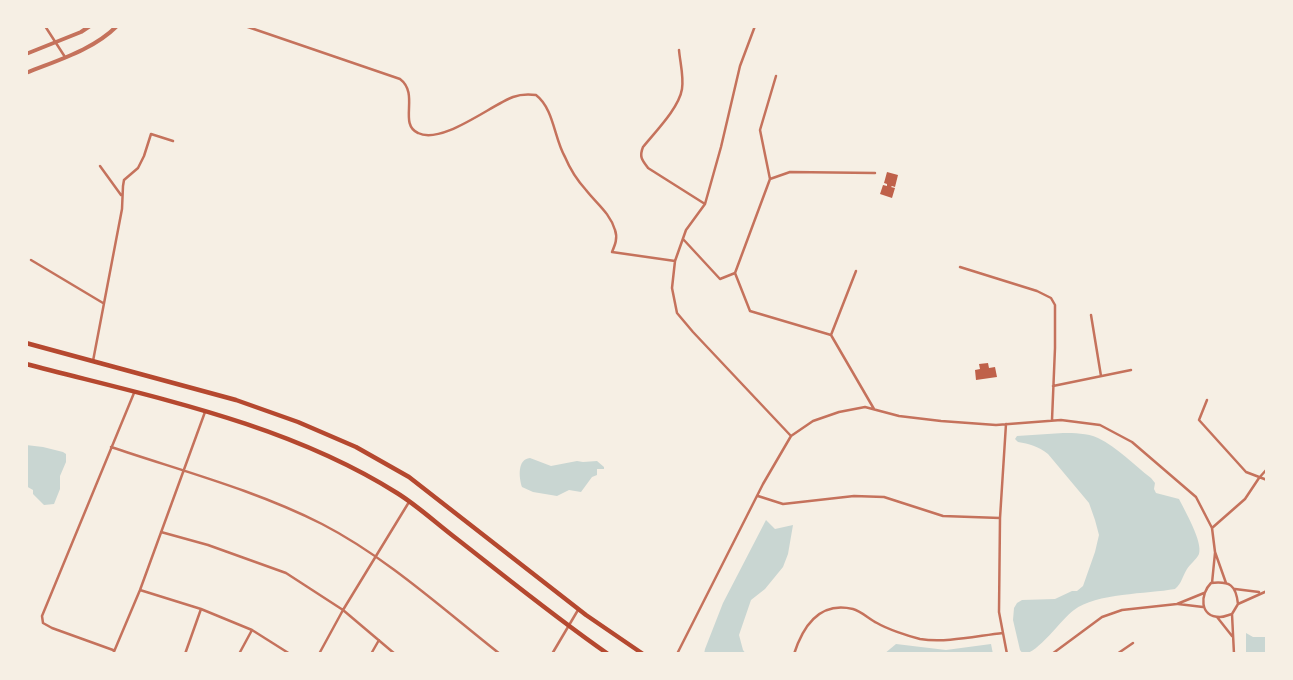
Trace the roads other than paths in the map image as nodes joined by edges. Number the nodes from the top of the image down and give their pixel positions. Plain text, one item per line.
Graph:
1 (46, 26) edge
2 (90, 26) edge
3 (118, 26) edge
4 (755, 26) edge
5 (247, 27) edge
6 (56, 42) junction
7 (678, 50) dead end
8 (26, 54) edge
9 (65, 57) junction
10 (26, 73) edge
11 (776, 76) dead end
12 (173, 141) dead end
13 (100, 166) dead end
14 (875, 173) dead end
15 (770, 179) junction
16 (122, 196) junction
17 (705, 204) junction
18 (683, 239) junction
19 (31, 260) dead end
20 (675, 261) junction
21 (960, 267) dead end
22 (856, 271) dead end
23 (735, 272) junction
24 (103, 303) junction
25 (1091, 315) dead end
26 (831, 335) junction
27 (26, 343) edge
28 (94, 362) junction
29 (26, 364) edge
30 (1131, 370) dead end
31 (1101, 376) junction
32 (1053, 386) junction
33 (134, 393) junction
34 (1207, 400) dead end
35 (874, 409) junction
36 (205, 412) junction
37 (1052, 420) junction
38 (1006, 424) junction
39 (791, 436) junction
40 (111, 447) junction
41 (1267, 469) edge
42 (184, 471) junction
43 (1259, 478) junction
44 (1267, 480) edge
45 (758, 496) junction
46 (409, 502) junction
47 (1000, 518) junction
48 (1212, 528) junction
49 (161, 532) junction
50 (1215, 552) junction
51 (377, 557) junction
52 (1212, 583) junction
53 (1226, 583) junction
54 (1234, 589) junction
55 (140, 590) junction
56 (1267, 591) edge
57 (1260, 592) junction
58 (1204, 593) junction
59 (1177, 604) junction
60 (1238, 604) junction
61 (1203, 607) junction
62 (201, 609) junction
63 (579, 609) junction
64 (344, 610) junction
65 (1232, 614) junction
66 (1216, 617) junction
67 (568, 626) junction
68 (252, 630) junction
69 (1003, 633) junction
70 (1233, 637) junction
71 (379, 640) junction
72 (1133, 643) dead end
73 (113, 652) edge
74 (185, 654) edge
75 (239, 654) edge
76 (290, 654) edge
77 (319, 654) edge
78 (371, 654) edge
79 (395, 654) edge
80 (500, 654) edge
81 (552, 654) edge
82 (608, 654) edge
83 (643, 654) edge
84 (677, 654) edge
85 (794, 654) edge
86 (1007, 654) edge
87 (1052, 654) edge
88 (1117, 654) edge
89 (1234, 654) edge

1 - 6 street
2 - 6 street
3 - 9 street
4 - 17 street
5 - 20 street
6 - 8 street
6 - 9 street
7 - 17 street
9 - 10 street
11 - 15 street
12 - 16 street
13 - 16 street
14 - 15 street
15 - 23 street
16 - 24 street
17 - 18 street
18 - 20 street
18 - 23 street
19 - 24 street
20 - 39 street
21 - 32 street
22 - 26 street
23 - 26 street
24 - 28 street
25 - 31 street
26 - 35 street
27 - 28 main road
28 - 63 main road
29 - 33 main road
30 - 31 street
31 - 32 street
32 - 37 street
33 - 36 main road
33 - 40 street
34 - 43 street
35 - 38 street
35 - 39 street
36 - 42 street
36 - 46 main road
37 - 38 street
37 - 48 street
38 - 47 street
39 - 45 street
40 - 42 street
40 - 73 street
41 - 43 street
42 - 49 street
42 - 51 street
43 - 44 street
43 - 48 street
45 - 47 street
45 - 84 street
46 - 51 street
46 - 67 main road
47 - 69 street
48 - 50 street
49 - 55 street
49 - 64 street
50 - 52 street
50 - 53 street
51 - 64 street
51 - 80 street
52 - 53 street
52 - 58 street
53 - 54 street
54 - 57 street
54 - 60 street
55 - 62 street
55 - 73 street
56 - 57 street
57 - 60 street
58 - 59 street
58 - 61 street
59 - 61 street
59 - 87 street
60 - 65 street
61 - 66 street
62 - 68 street
62 - 74 street
63 - 67 street
63 - 83 main road
64 - 71 street
64 - 77 street
65 - 66 street
65 - 70 street
66 - 70 street
67 - 81 street
67 - 82 main road
68 - 75 street
68 - 76 street
69 - 85 street
69 - 86 street
70 - 89 street
71 - 78 street
71 - 79 street
72 - 88 street

